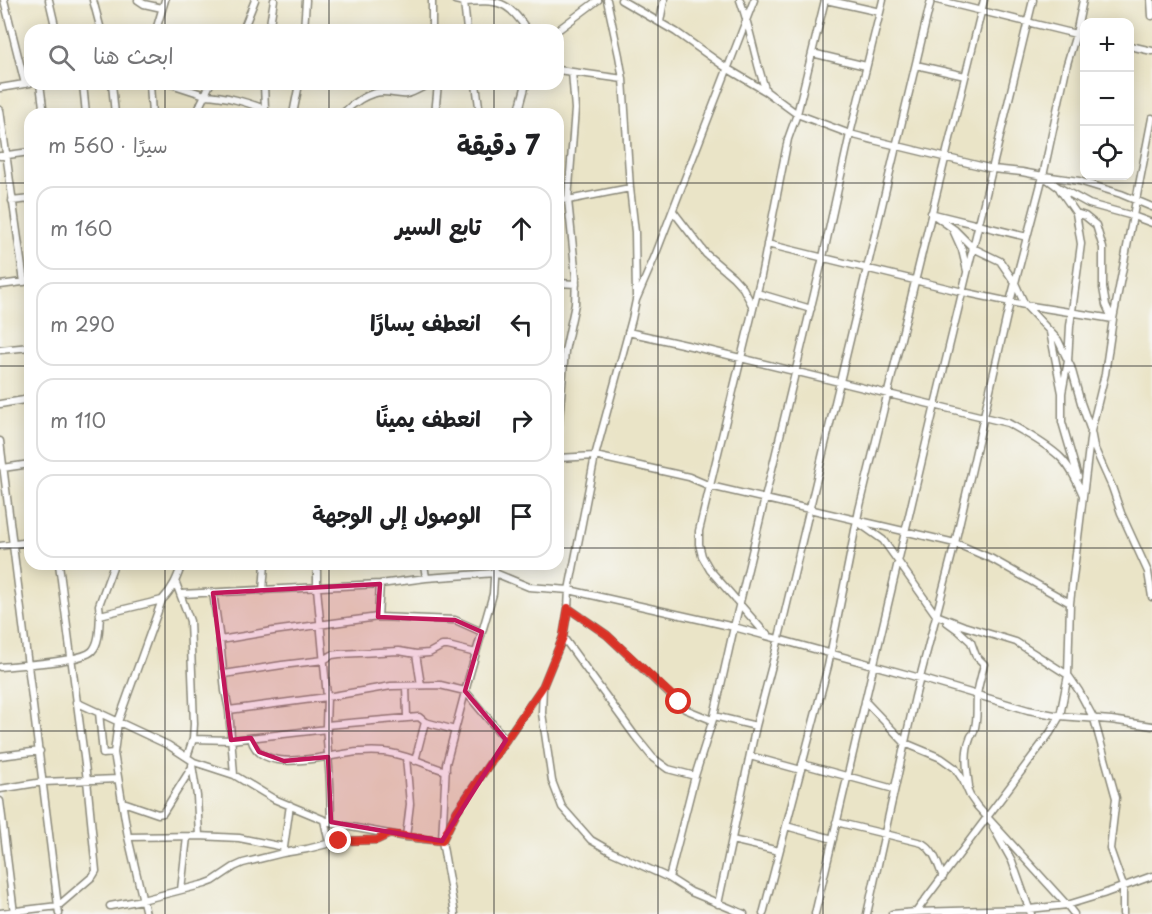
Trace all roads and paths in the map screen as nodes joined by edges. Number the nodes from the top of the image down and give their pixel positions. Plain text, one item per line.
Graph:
1 (4, 0) edge
2 (49, 0) edge
3 (93, 0) edge
4 (138, 0) edge
5 (165, 0) edge
6 (255, 0) edge
7 (274, 0) edge
8 (306, 0) edge
9 (432, 0) edge
10 (455, 0) edge
11 (598, 0) edge
12 (607, 0) edge
13 (621, 0) edge
14 (664, 0) edge
15 (740, 0) edge
16 (754, 0) edge
17 (826, 0) edge
18 (883, 0) edge
19 (931, 0) edge
20 (937, 0) edge
21 (984, 0) edge
22 (1034, 0) edge
23 (1083, 0) edge
24 (1151, 0) edge
25 (464, 1) edge
26 (162, 8) junction
27 (981, 10) junction
28 (880, 12) junction
29 (1152, 16) edge
30 (747, 19) junction
31 (660, 22) junction
32 (1028, 22) junction
33 (55, 24) edge
34 (99, 24) edge
35 (158, 24) edge
36 (245, 24) edge
37 (270, 24) edge
38 (304, 24) edge
39 (432, 24) edge
40 (466, 24) edge
41 (523, 24) edge
42 (564, 26) edge
43 (1076, 34) junction
44 (1080, 35) edge
45 (1134, 47) edge
46 (1152, 51) edge
47 (812, 53) junction
48 (916, 65) junction
49 (866, 66) junction
50 (728, 69) junction
51 (24, 70) edge
52 (564, 71) edge
53 (572, 72) junction
54 (965, 76) junction
55 (623, 79) junction
56 (24, 85) edge
57 (0, 88) edge
58 (41, 90) edge
59 (84, 90) edge
60 (113, 90) edge
61 (150, 90) edge
62 (190, 90) edge
63 (207, 90) edge
64 (264, 90) edge
65 (298, 90) edge
66 (416, 90) edge
67 (437, 90) edge
68 (477, 90) edge
69 (524, 90) edge
70 (766, 92) junction
71 (205, 95) junction
72 (43, 108) edge
73 (85, 108) edge
74 (114, 108) edge
75 (152, 108) edge
76 (199, 108) edge
77 (257, 108) edge
78 (266, 108) edge
79 (294, 108) edge
80 (349, 108) edge
81 (436, 108) edge
82 (479, 108) edge
83 (520, 108) edge
84 (0, 110) edge
85 (797, 114) junction
86 (1152, 118) edge
87 (850, 134) junction
88 (897, 146) junction
89 (24, 153) edge
90 (3, 156) edge
91 (945, 157) junction
92 (993, 169) junction
93 (1043, 176) junction
94 (630, 188) junction
95 (1058, 188) junction
96 (24, 200) edge
97 (564, 200) edge
98 (568, 200) junction
99 (12, 201) junction
100 (1136, 201) junction
101 (1152, 207) edge
102 (673, 211) junction
103 (931, 213) junction
104 (1076, 213) junction
105 (1133, 216) junction
106 (1152, 223) edge
107 (979, 224) junction
108 (951, 227) junction
109 (1027, 237) junction
110 (767, 244) junction
111 (973, 248) junction
112 (823, 257) junction
113 (24, 265) edge
114 (867, 268) junction
115 (967, 273) junction
116 (915, 280) junction
117 (24, 281) edge
118 (564, 283) edge
119 (1015, 283) junction
120 (576, 284) junction
121 (0, 285) edge
122 (963, 292) junction
123 (757, 293) junction
124 (636, 300) junction
125 (1010, 302) junction
126 (1025, 305) junction
127 (753, 308) junction
128 (811, 309) junction
129 (1072, 312) junction
130 (1113, 319) junction
131 (628, 332) junction
132 (1050, 332) junction
133 (564, 340) edge
134 (24, 348) edge
135 (0, 350) edge
136 (741, 358) junction
137 (1068, 362) junction
138 (796, 371) junction
139 (840, 382) junction
140 (888, 393) junction
141 (1062, 393) junction
142 (24, 400) edge
143 (0, 404) edge
144 (935, 405) junction
145 (984, 417) junction
146 (1091, 431) junction
147 (0, 441) edge
148 (595, 456) junction
149 (564, 458) edge
150 (24, 464) edge
151 (2, 466) edge
152 (710, 486) junction
153 (1083, 495) junction
154 (765, 499) junction
155 (809, 510) junction
156 (857, 521) junction
157 (905, 532) junction
158 (24, 543) edge
159 (955, 543) junction
160 (14, 544) junction
161 (0, 546) edge
162 (898, 563) junction
163 (60, 570) edge
164 (112, 570) edge
165 (180, 570) edge
166 (264, 570) edge
167 (317, 570) edge
168 (425, 570) edge
169 (495, 573) junction
170 (426, 578) junction
171 (176, 582) junction
172 (380, 584) junction
173 (317, 588) junction
174 (569, 590) junction
175 (262, 591) junction
176 (213, 592) junction
177 (181, 594) junction
178 (1152, 597) edge
179 (162, 600) junction
180 (1070, 603) junction
181 (740, 604) junction
182 (568, 608) junction
183 (100, 615) junction
184 (936, 615) junction
185 (378, 617) junction
186 (321, 624) junction
187 (734, 627) junction
188 (482, 632) junction
189 (563, 637) junction
190 (776, 639) junction
191 (220, 640) junction
192 (476, 653) junction
193 (830, 653) junction
194 (416, 654) junction
195 (72, 659) junction
196 (324, 660) junction
197 (28, 664) junction
198 (874, 665) junction
199 (0, 667) edge
200 (224, 674) junction
201 (1068, 675) junction
202 (920, 678) junction
203 (421, 685) junction
204 (406, 686) junction
205 (543, 686) junction
206 (465, 691) junction
207 (976, 694) junction
208 (327, 697) junction
209 (865, 701) junction
210 (76, 702) junction
211 (229, 710) junction
212 (99, 712) junction
213 (1060, 716) junction
214 (407, 717) junction
215 (713, 718) junction
216 (1094, 719) junction
217 (118, 722) junction
218 (425, 722) junction
219 (756, 726) junction
220 (1152, 726) edge
221 (326, 727) junction
222 (455, 730) junction
223 (251, 738) junction
224 (193, 739) junction
225 (231, 740) junction
226 (506, 740) junction
227 (905, 743) junction
228 (40, 752) junction
229 (114, 753) junction
230 (0, 756) edge
231 (750, 756) junction
232 (187, 757) junction
233 (328, 757) junction
234 (406, 757) junction
235 (415, 761) junction
236 (193, 764) junction
237 (801, 767) junction
238 (446, 771) junction
239 (234, 775) junction
240 (695, 776) junction
241 (847, 778) junction
242 (118, 779) junction
243 (87, 780) junction
244 (43, 783) junction
245 (0, 789) edge
246 (894, 789) junction
247 (970, 796) junction
248 (0, 801) edge
249 (123, 802) junction
250 (290, 806) junction
251 (987, 816) junction
252 (328, 821) junction
253 (836, 822) junction
254 (786, 826) junction
255 (389, 834) junction
256 (884, 834) junction
257 (199, 836) junction
258 (128, 837) junction
259 (188, 837) junction
260 (406, 837) junction
261 (833, 839) junction
262 (732, 840) junction
263 (442, 841) junction
264 (329, 843) junction
265 (284, 850) junction
266 (779, 851) junction
267 (1152, 876) edge
268 (943, 877) junction
269 (669, 878) junction
270 (1123, 886) junction
271 (182, 890) junction
272 (142, 900) junction
273 (718, 904) junction
274 (1067, 904) junction
275 (58, 906) junction
276 (110, 906) dead end
277 (1030, 911) edge
278 (916, 912) junction
279 (0, 913) edge
280 (14, 913) edge
281 (59, 914) edge
282 (146, 914) edge
283 (455, 914) edge
284 (744, 914) edge
285 (763, 914) edge
286 (815, 914) edge
287 (867, 914) edge
288 (892, 914) edge
289 (1074, 914) edge
290 (1123, 914) edge

1 - 51 street
2 - 33 street
3 - 34 street
4 - 26 street
5 - 26 street
6 - 36 street
7 - 37 street
8 - 38 street
9 - 39 street
10 - 25 street
11 - 42 street
12 - 55 street
13 - 31 street
14 - 31 street
15 - 30 street
16 - 30 street
17 - 28 street
17 - 47 street
18 - 28 street
19 - 48 street
20 - 27 street
21 - 27 street
22 - 32 street
23 - 43 street
24 - 29 street
25 - 40 street
25 - 41 street
26 - 35 street
27 - 32 street
27 - 54 street
28 - 49 street
30 - 50 street
30 - 70 street
31 - 50 street
32 - 43 street
32 - 92 street
43 - 44 street
43 - 93 street
45 - 46 street
47 - 49 street
47 - 85 street
48 - 54 street
48 - 88 street
49 - 87 street
50 - 70 street
50 - 102 street
52 - 53 street
53 - 55 street
53 - 98 street
54 - 91 street
55 - 94 street
56 - 57 street
58 - 72 street
59 - 73 street
60 - 74 street
61 - 75 street
62 - 71 street
63 - 71 street
64 - 78 street
65 - 79 street
66 - 80 street
67 - 81 street
68 - 82 street
69 - 83 street
70 - 85 street
71 - 76 street
71 - 77 street
84 - 90 street
85 - 87 street
85 - 110 street
86 - 100 street
87 - 88 street
87 - 112 street
88 - 91 street
88 - 114 street
89 - 90 street
90 - 99 street
91 - 92 street
91 - 103 street
92 - 93 street
92 - 107 street
93 - 95 street
93 - 100 street
93 - 109 street
94 - 98 street
94 - 124 street
95 - 104 street
95 - 105 street
96 - 99 street
97 - 98 street
98 - 120 street
99 - 113 street
100 - 101 street
100 - 105 street
102 - 124 street
102 - 127 street
103 - 107 street
103 - 108 street
103 - 116 street
104 - 129 street
104 - 130 street
105 - 106 street
105 - 130 street
107 - 109 street
107 - 111 street
108 - 111 street
108 - 115 street
109 - 119 street
110 - 112 street
110 - 123 street
111 - 115 street
111 - 119 street
112 - 114 street
112 - 128 street
114 - 116 street
114 - 139 street
115 - 122 street
116 - 122 street
116 - 140 street
117 - 121 street
118 - 120 street
119 - 125 street
119 - 126 street
120 - 133 street
122 - 125 street
122 - 144 street
123 - 127 street
123 - 128 street
124 - 131 street
125 - 126 street
125 - 145 street
126 - 129 street
126 - 132 street
127 - 136 street
128 - 138 street
129 - 130 street
129 - 137 street
130 - 146 street
131 - 136 street
131 - 148 street
132 - 137 street
132 - 141 street
134 - 135 street
136 - 138 street
136 - 152 street
137 - 141 street
137 - 146 street
138 - 139 street
138 - 154 street
139 - 140 street
139 - 155 street
140 - 144 street
140 - 156 street
141 - 153 street
142 - 143 street
144 - 145 street
144 - 157 street
145 - 153 street
145 - 159 street
146 - 153 street
146 - 178 street
147 - 151 street
148 - 149 street
148 - 152 street
148 - 174 street
150 - 151 street
151 - 160 street
152 - 154 street
152 - 181 street
153 - 180 street
154 - 155 street
154 - 181 street
155 - 156 street
155 - 190 street
156 - 157 street
156 - 162 street
156 - 193 street
157 - 159 street
157 - 162 street
158 - 160 street
159 - 180 street
159 - 184 street
160 - 161 street
160 - 197 street
162 - 184 street
162 - 198 street
163 - 195 street
164 - 183 street
165 - 171 street
166 - 175 street
167 - 173 street
168 - 170 street
169 - 170 street
169 - 174 street
169 - 188 street
170 - 172 street
171 - 177 street
171 - 179 street
172 - 173 street
172 - 185 street
173 - 175 street
173 - 186 street
174 - 182 street
174 - 187 street
175 - 176 street
176 - 177 street
176 - 191 street
177 - 224 street
179 - 183 street
179 - 217 street
180 - 201 street
181 - 187 street
181 - 190 street
182 - 189 street
182 - 215 street
183 - 195 street
184 - 201 street
184 - 202 street
184 - 207 street
185 - 186 street
185 - 188 street
186 - 191 street
186 - 196 street
187 - 190 street
187 - 215 street
188 - 192 street
189 - 205 street
189 - 240 street
190 - 193 street
190 - 219 street
191 - 200 street
192 - 194 street
192 - 206 street
193 - 198 street
193 - 237 street
194 - 196 street
194 - 203 street
195 - 197 street
195 - 210 street
196 - 200 street
196 - 208 street
197 - 199 street
197 - 228 street
198 - 202 street
198 - 209 street
200 - 211 street
201 - 213 street
201 - 216 street
202 - 207 street
202 - 227 street
203 - 204 street
203 - 206 street
204 - 208 street
204 - 214 street
205 - 226 street
205 - 269 street
206 - 222 street
206 - 226 street
207 - 213 street
207 - 247 street
208 - 211 street
208 - 221 street
209 - 227 street
209 - 241 street
210 - 212 street
210 - 243 street
211 - 225 street
212 - 217 street
212 - 229 street
213 - 216 street
213 - 251 street
214 - 218 street
214 - 221 street
215 - 219 street
215 - 240 street
216 - 220 street
216 - 270 street
217 - 229 street
217 - 232 street
218 - 222 street
218 - 235 street
219 - 231 street
221 - 223 street
221 - 233 street
222 - 238 street
223 - 225 street
223 - 233 street
224 - 225 street
224 - 232 street
225 - 239 street
226 - 263 street
227 - 246 street
227 - 247 street
228 - 230 street
228 - 244 street
229 - 242 street
231 - 237 street
231 - 262 street
232 - 236 street
233 - 234 street
233 - 252 street
234 - 235 street
234 - 260 street
235 - 238 street
236 - 239 street
236 - 249 street
236 - 257 street
237 - 241 street
237 - 254 street
238 - 263 street
239 - 250 street
240 - 269 street
241 - 246 street
241 - 253 street
242 - 243 street
242 - 249 street
243 - 244 street
243 - 275 street
244 - 245 street
244 - 275 street
246 - 256 street
247 - 251 street
248 - 280 street
249 - 258 street
250 - 252 street
250 - 265 street
251 - 268 street
251 - 274 street
251 - 277 street
252 - 255 street
252 - 264 street
253 - 256 street
253 - 261 street
254 - 261 street
254 - 266 street
255 - 260 street
255 - 264 street
256 - 268 street
256 - 287 street
257 - 259 street
257 - 265 street
258 - 259 street
258 - 272 street
259 - 271 street
260 - 263 street
261 - 286 street
262 - 266 street
262 - 273 street
263 - 283 street
264 - 265 street
265 - 271 street
266 - 285 street
267 - 270 street
268 - 278 street
269 - 273 street
270 - 274 street
270 - 290 street
271 - 272 street
272 - 276 street
272 - 282 street
273 - 284 street
274 - 277 street
274 - 289 street
275 - 280 street
275 - 281 street
277 - 278 street
278 - 288 street
279 - 280 street

